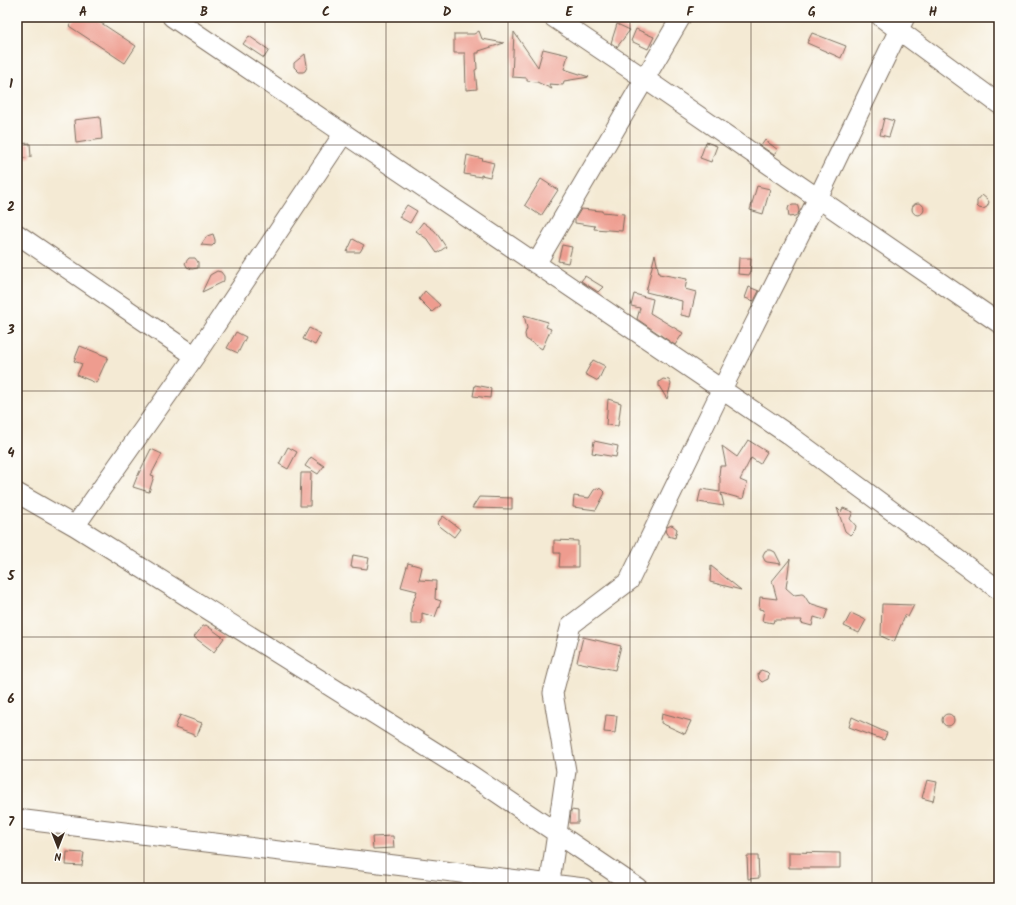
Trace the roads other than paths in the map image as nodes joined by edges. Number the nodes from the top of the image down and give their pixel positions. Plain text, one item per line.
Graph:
1 (172, 17) edge
2 (553, 17) edge
3 (681, 17) edge
4 (881, 17) edge
5 (902, 24) edge
6 (645, 79) junction
7 (999, 104) edge
8 (344, 134) junction
9 (818, 198) junction
10 (17, 234) edge
11 (536, 264) junction
12 (999, 323) edge
13 (195, 356) junction
14 (722, 389) junction
15 (17, 493) edge
16 (75, 526) junction
17 (999, 590) edge
18 (17, 819) edge
19 (557, 834) junction
20 (549, 886) edge
21 (584, 888) edge
22 (638, 888) edge

1 - 8 street
2 - 6 street
3 - 6 street
4 - 5 street
5 - 7 street
5 - 9 street
6 - 9 street
6 - 11 street
8 - 11 street
8 - 13 street
9 - 12 street
9 - 14 street
10 - 13 street
11 - 14 street
13 - 16 street
14 - 17 street
14 - 19 street
15 - 16 street
16 - 19 street
18 - 20 street
19 - 20 street
19 - 22 street
20 - 21 street

